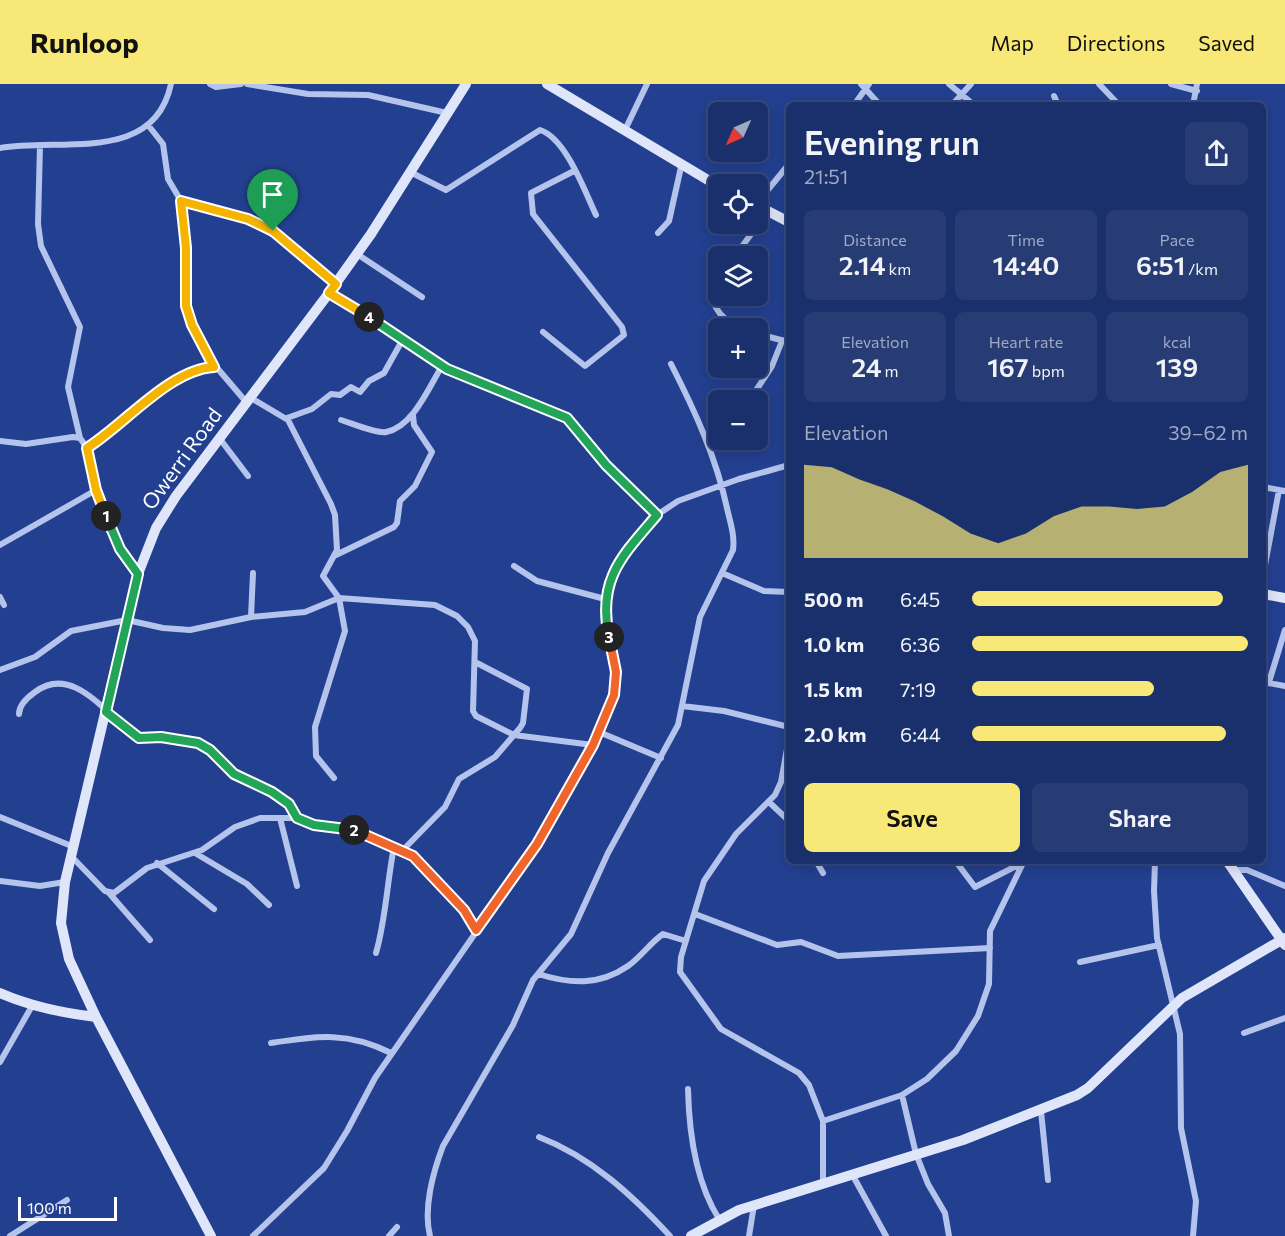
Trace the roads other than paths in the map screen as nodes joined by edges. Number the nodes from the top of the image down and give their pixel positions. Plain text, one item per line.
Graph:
1 (171, 84) edge
2 (210, 84) edge
3 (241, 84) edge
4 (247, 84) edge
5 (466, 84) edge
6 (547, 84) edge
7 (647, 84) edge
8 (861, 84) edge
9 (949, 84) edge
10 (971, 84) edge
11 (1099, 84) edge
12 (1171, 84) edge
13 (868, 87) edge
14 (1197, 87) edge
15 (962, 94) junction
16 (1054, 96) dead end
17 (856, 102) edge
18 (878, 102) edge
19 (955, 102) edge
20 (971, 102) edge
21 (1057, 102) edge
22 (1116, 102) edge
23 (1194, 102) edge
24 (447, 113) junction
25 (148, 125) junction
26 (625, 130) junction
27 (40, 145) junction
28 (0, 148) edge
29 (681, 166) junction
30 (786, 168) edge
31 (574, 171) junction
32 (410, 172) junction
33 (708, 181) edge
34 (768, 191) edge
35 (181, 201) junction
36 (768, 211) edge
37 (596, 215) dead end
38 (786, 220) edge
39 (658, 233) dead end
40 (357, 254) junction
41 (333, 288) junction
42 (422, 297) dead end
43 (543, 332) dead end
44 (768, 336) edge
45 (403, 339) junction
46 (786, 341) edge
47 (671, 364) dead end
48 (442, 366) junction
49 (214, 367) junction
50 (756, 390) edge
51 (249, 400) junction
52 (413, 415) junction
53 (287, 418) junction
54 (341, 420) dead end
55 (80, 438) junction
56 (220, 439) junction
57 (0, 441) edge
58 (87, 448) junction
59 (786, 466) edge
60 (248, 476) dead end
61 (724, 486) junction
62 (1266, 488) edge
63 (96, 490) junction
64 (1282, 491) edge
65 (657, 515) junction
66 (0, 545) edge
67 (334, 556) junction
68 (1266, 563) edge
69 (514, 566) dead end
70 (253, 573) dead end
71 (722, 573) junction
72 (138, 574) junction
73 (786, 592) edge
74 (1266, 595) edge
75 (0, 597) edge
76 (339, 598) junction
77 (1285, 598) edge
78 (605, 599) junction
79 (4, 605) dead end
80 (251, 617) junction
81 (127, 620) junction
82 (1285, 630) edge
83 (475, 662) junction
84 (0, 670) edge
85 (1266, 682) edge
86 (1285, 686) edge
87 (682, 706) junction
88 (106, 712) junction
89 (19, 714) dead end
90 (786, 726) edge
91 (599, 732) junction
92 (514, 735) junction
93 (593, 745) junction
94 (786, 757) edge
95 (661, 758) junction
96 (334, 778) dead end
97 (769, 802) junction
98 (0, 817) edge
99 (280, 818) junction
100 (297, 818) junction
101 (786, 818) edge
102 (394, 847) junction
103 (403, 850) junction
104 (73, 852) junction
105 (195, 853) junction
106 (157, 863) junction
107 (818, 864) edge
108 (958, 864) edge
109 (1020, 864) edge
110 (1023, 864) edge
111 (1155, 864) edge
112 (1230, 865) edge
113 (823, 873) dead end
114 (0, 881) edge
115 (65, 882) junction
116 (297, 886) dead end
117 (1285, 886) edge
118 (109, 893) junction
119 (269, 905) dead end
120 (214, 909) dead end
121 (695, 914) junction
122 (476, 930) junction
123 (150, 940) dead end
124 (686, 941) junction
125 (1284, 941) edge
126 (1159, 945) junction
127 (990, 948) junction
128 (376, 953) dead end
129 (1080, 962) dead end
130 (538, 974) junction
131 (0, 993) edge
132 (1174, 1004) junction
133 (33, 1006) junction
134 (96, 1017) junction
135 (1285, 1018) edge
136 (1244, 1033) dead end
137 (271, 1043) dead end
138 (391, 1053) junction
139 (0, 1062) edge
140 (688, 1089) dead end
141 (902, 1095) junction
142 (1041, 1111) junction
143 (822, 1121) junction
144 (539, 1137) dead end
145 (916, 1154) junction
146 (852, 1173) junction
147 (1048, 1180) dead end
148 (823, 1182) junction
149 (68, 1200) dead end
150 (754, 1205) junction
151 (719, 1220) junction
152 (397, 1227) dead end
153 (10, 1236) edge
154 (210, 1236) edge
155 (253, 1236) edge
156 (389, 1236) edge
157 (430, 1236) edge
158 (670, 1236) edge
159 (691, 1236) edge
160 (749, 1236) edge
161 (886, 1236) edge
162 (949, 1236) edge
163 (1193, 1236) edge

1 - 25 street
2 - 3 street
4 - 24 street
5 - 24 main road, Owerri Road
6 - 26 main road
7 - 26 street
8 - 13 street
9 - 15 street
10 - 15 street
11 - 22 street
12 - 14 street
13 - 17 street
13 - 18 street
14 - 23 street
15 - 19 street
15 - 20 street
16 - 21 street
24 - 32 main road, Owerri Road
25 - 27 street
25 - 35 street
26 - 29 main road
27 - 28 street
27 - 55 street
29 - 33 main road
29 - 39 street
30 - 34 street
31 - 32 street
31 - 37 street
31 - 43 street
32 - 40 main road, Owerri Road
35 - 41 street
35 - 49 street
36 - 38 main road
40 - 41 main road, Owerri Road
40 - 42 street
41 - 45 street
41 - 51 main road, Owerri Road
44 - 46 street
45 - 48 street
45 - 53 street
46 - 50 street
47 - 61 street
48 - 52 street
48 - 65 street
49 - 51 street
49 - 58 street
51 - 53 street
51 - 56 main road, Owerri Road
52 - 54 street
52 - 67 street
53 - 67 street
55 - 57 street
55 - 58 street
56 - 60 street
56 - 72 main road, Owerri Road
58 - 63 street
59 - 61 street
61 - 65 street
61 - 71 street
62 - 64 street
63 - 66 street
63 - 72 street
64 - 68 street
65 - 78 street
67 - 76 street
69 - 78 street
70 - 80 street
71 - 73 street
71 - 87 street
72 - 81 main road, Owerri Road
74 - 77 main road
75 - 79 street
76 - 80 street
76 - 83 street
76 - 96 street
78 - 91 street
80 - 81 street
81 - 84 street
81 - 88 main road, Owerri Road
82 - 85 street
83 - 92 street
83 - 92 street
85 - 86 street
87 - 90 street
87 - 95 street
88 - 89 street
88 - 100 street
88 - 104 main road, Owerri Road
91 - 93 street
91 - 95 street
92 - 93 street
92 - 103 street
93 - 122 street
94 - 97 street
95 - 130 street
97 - 101 street
97 - 121 street
98 - 104 street
99 - 100 street
99 - 105 street
99 - 116 street
100 - 102 street
102 - 103 street
102 - 128 street
103 - 122 street
104 - 115 main road, Owerri Road
104 - 118 street
105 - 106 street
105 - 119 street
106 - 118 street
106 - 120 street
107 - 113 street
108 - 109 street
110 - 127 street
111 - 126 street
112 - 117 street
112 - 125 main road
114 - 115 street
115 - 134 main road, Owerri Road
118 - 123 street
121 - 124 street
121 - 127 street
122 - 138 street
124 - 130 street
124 - 143 street
125 - 132 main road
126 - 129 street
126 - 132 street
127 - 141 street
130 - 157 street
131 - 133 main road
132 - 142 main road
132 - 163 street
133 - 134 main road
133 - 139 street
134 - 154 main road, Owerri Road
135 - 136 street
137 - 138 street
138 - 155 street
140 - 151 street
141 - 143 street
141 - 145 street
142 - 145 main road
142 - 147 street
143 - 148 street
144 - 158 street
145 - 146 main road
145 - 162 street
146 - 148 main road
146 - 161 street
148 - 150 main road
149 - 153 street
150 - 151 main road
150 - 160 street
151 - 159 main road
152 - 156 street

